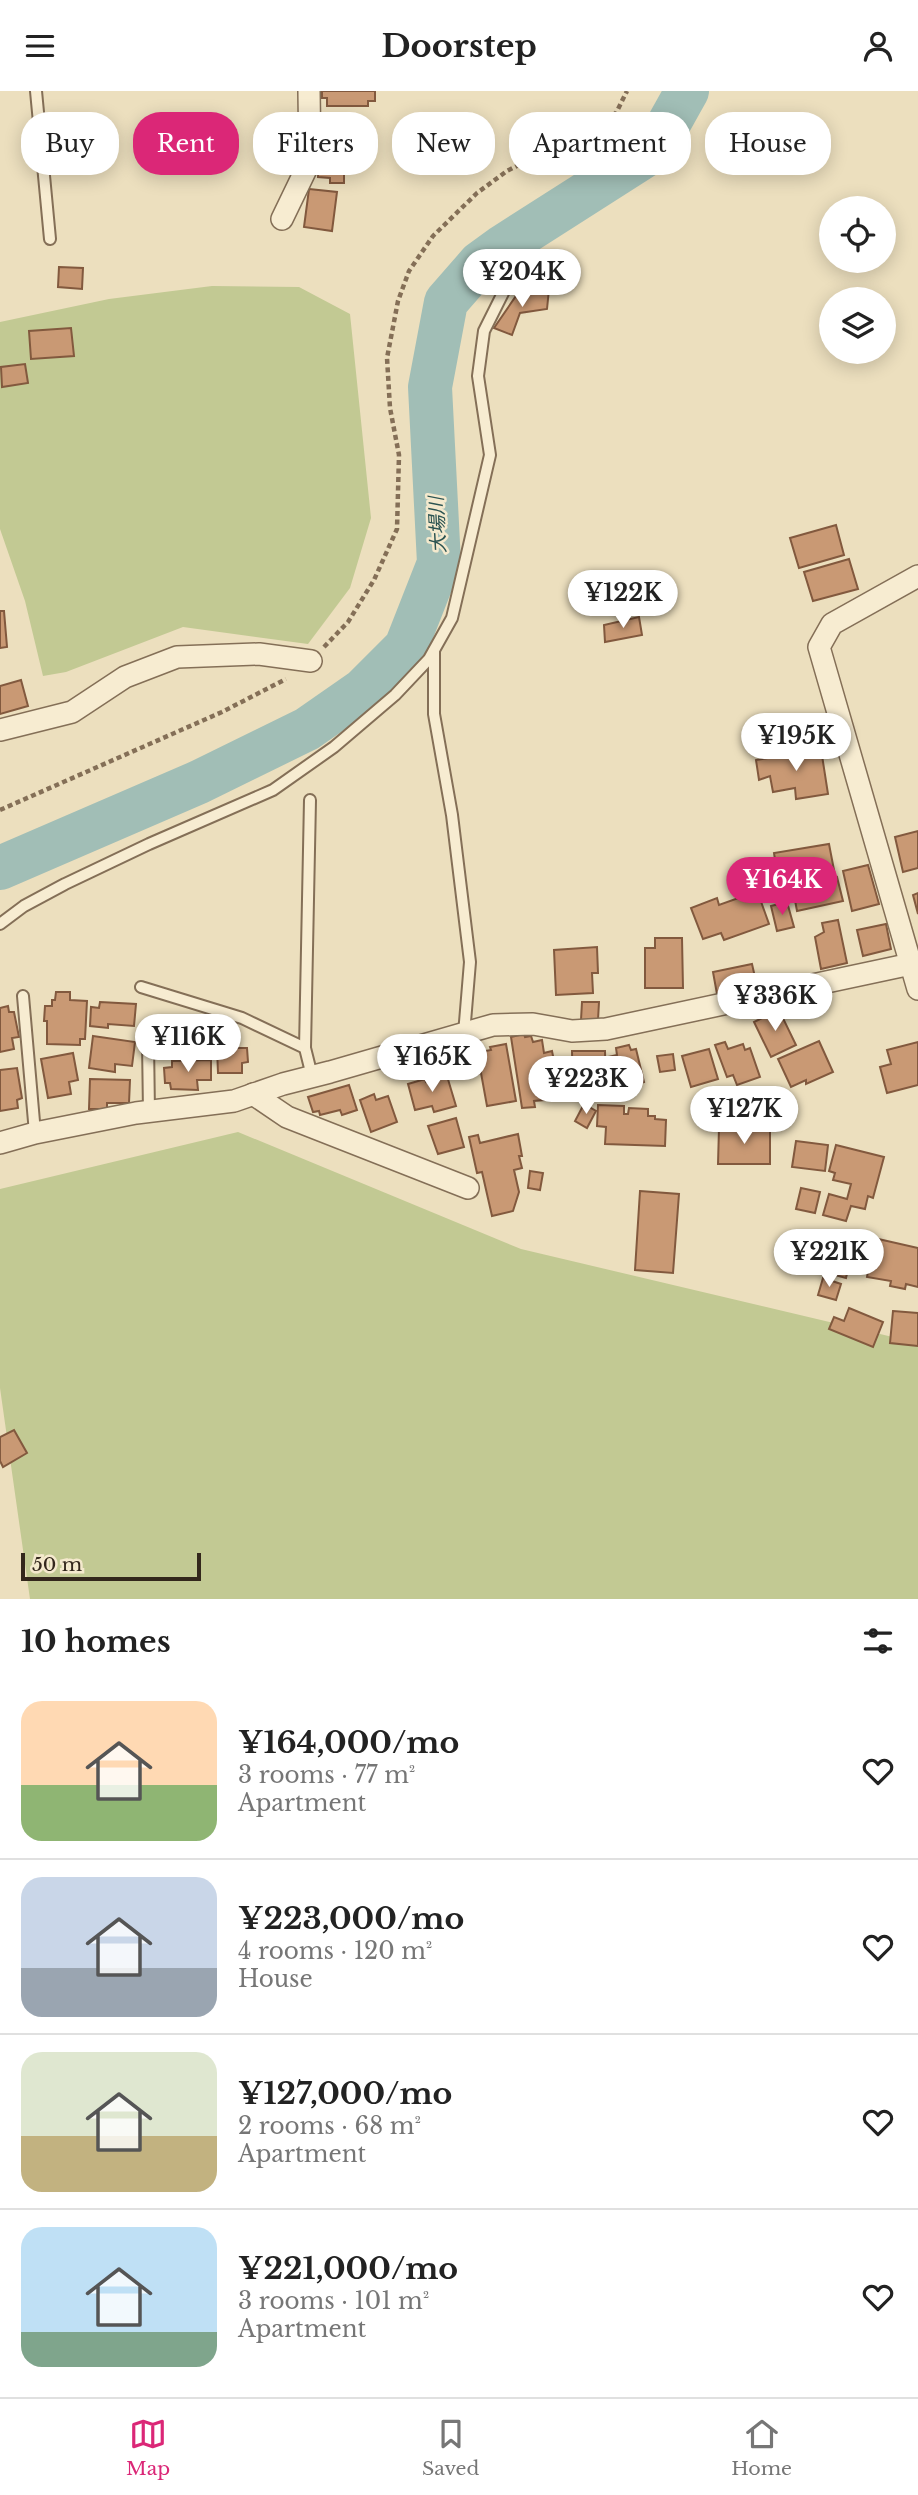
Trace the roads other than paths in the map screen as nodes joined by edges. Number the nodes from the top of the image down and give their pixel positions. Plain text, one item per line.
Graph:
1 (36, 91) edge
2 (309, 91) edge
3 (282, 219) dead end
4 (50, 239) dead end
5 (511, 277) dead end
6 (918, 576) edge
7 (433, 651) junction
8 (311, 661) road end
9 (0, 730) edge
10 (310, 800) dead end
11 (0, 924) edge
12 (911, 964) junction
13 (141, 987) dead end
14 (918, 989) edge
15 (23, 996) dead end
16 (464, 1034) junction
17 (148, 1043) dead end
18 (305, 1048) junction
19 (312, 1076) junction
20 (253, 1094) junction
21 (149, 1112) junction
22 (35, 1133) junction
23 (0, 1143) edge
24 (468, 1188) dead end

1 - 4 lane
2 - 3 street
5 - 7 lane
6 - 12 street
7 - 11 lane
7 - 16 lane
8 - 9 street
10 - 18 lane
12 - 14 street
12 - 16 street
13 - 18 lane
15 - 22 lane
16 - 19 street
17 - 21 lane
18 - 19 lane
19 - 20 street
20 - 21 street
20 - 24 street
21 - 22 street
22 - 23 street

